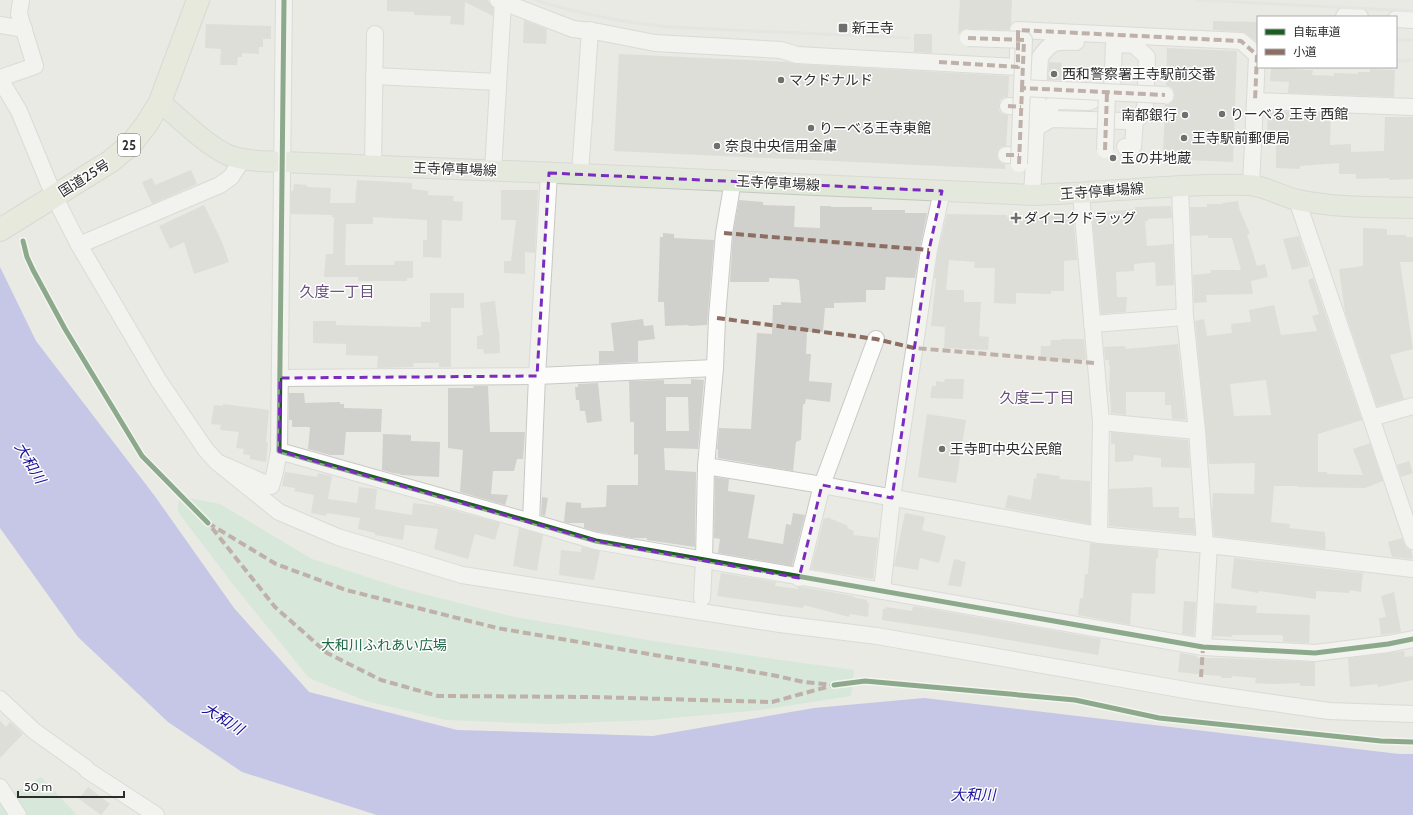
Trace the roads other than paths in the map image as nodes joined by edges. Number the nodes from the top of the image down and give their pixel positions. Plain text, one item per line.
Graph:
1 (21, 0) edge
2 (198, 0) edge
3 (284, 0) edge
4 (500, 1) edge
5 (1397, 19) edge
6 (1413, 20) edge
7 (0, 25) edge
8 (24, 28) junction
9 (590, 30) junction
10 (375, 34) dead end
11 (968, 38) dead end
12 (1114, 44) junction
13 (374, 76) junction
14 (0, 79) edge
15 (498, 82) junction
16 (1022, 88) junction
17 (1107, 92) junction
18 (1165, 95) dead end
19 (1255, 100) junction
20 (160, 102) junction
21 (1413, 107) edge
22 (1135, 118) junction
23 (1036, 128) junction
24 (1125, 147) dead end
25 (1105, 150) dead end
26 (1015, 158) dead end
27 (242, 160) junction
28 (282, 162) junction
29 (372, 166) junction
30 (493, 171) junction
31 (549, 173) junction
32 (580, 174) junction
33 (733, 181) junction
34 (1251, 185) junction
35 (1180, 186) junction
36 (942, 191) junction
37 (1081, 194) junction
38 (1032, 195) junction
39 (49, 200) junction
40 (1297, 200) junction
41 (1413, 208) edge
42 (0, 230) edge
43 (79, 245) junction
44 (1185, 317) junction
45 (1092, 324) junction
46 (876, 339) dead end
47 (715, 368) junction
48 (537, 376) junction
49 (280, 378) junction
50 (1413, 406) edge
51 (1371, 418) junction
52 (1101, 422) junction
53 (1197, 431) junction
54 (279, 451) junction
55 (218, 462) junction
56 (706, 466) junction
57 (822, 485) junction
58 (892, 498) junction
59 (531, 522) junction
60 (1410, 524) edge
61 (1099, 536) junction
62 (1413, 541) edge
63 (1207, 545) junction
64 (704, 560) junction
65 (1413, 569) edge
66 (799, 578) junction
67 (882, 591) junction
68 (702, 598) dead end
69 (1413, 639) edge
70 (1202, 647) junction
71 (0, 699) edge
72 (1413, 714) edge
73 (0, 787) edge
74 (18, 815) edge
75 (156, 815) edge

1 - 8 street
2 - 20 highway, 国道25号 / 25
3 - 28 street
4 - 9 street
4 - 15 street
5 - 6 street
7 - 8 street
8 - 14 street
9 - 19 street
9 - 32 street
10 - 13 street
11 - 16 street, bridge
12 - 22 street
12 - 23 street
12 - 23 street
13 - 15 street
13 - 29 street
14 - 39 street
15 - 30 street
16 - 17 street, bridge
16 - 26 street, bridge
17 - 18 street, bridge
17 - 25 street, bridge
19 - 21 street
19 - 34 street
20 - 27 main road, 王寺停車場線
20 - 39 highway, 国道25号 / 25
22 - 23 street
22 - 24 street
23 - 38 street
27 - 28 main road, 王寺停車場線
27 - 43 street
28 - 29 main road, 王寺停車場線
28 - 49 street
29 - 30 main road, 王寺停車場線
30 - 31 main road, 王寺停車場線
31 - 32 main road, 王寺停車場線
31 - 48 street
32 - 33 main road, 王寺停車場線
33 - 36 main road, 王寺停車場線
33 - 47 street
34 - 35 main road, 王寺停車場線
34 - 40 main road, 王寺停車場線
35 - 37 main road, 王寺停車場線
35 - 44 street
36 - 38 main road, 王寺停車場線
36 - 58 street
37 - 38 main road, 王寺停車場線
37 - 45 street
39 - 42 highway, 国道25号 / 25
39 - 43 street
40 - 41 main road, 王寺停車場線
40 - 51 street
43 - 55 street
44 - 45 street
44 - 53 street
45 - 52 street
46 - 57 street
47 - 48 street
47 - 56 street
48 - 49 street
48 - 59 street
49 - 54 street
50 - 51 street
51 - 60 street
52 - 53 street
52 - 61 street
53 - 63 street
54 - 55 street
54 - 59 street
55 - 72 street
56 - 57 street
56 - 64 street
57 - 58 street
57 - 66 street
58 - 61 street
58 - 67 street
59 - 64 street
60 - 62 street
61 - 63 street
63 - 65 street
63 - 70 street
64 - 66 street
64 - 68 street
66 - 67 street
67 - 70 street
69 - 70 street
71 - 75 street
73 - 74 street

